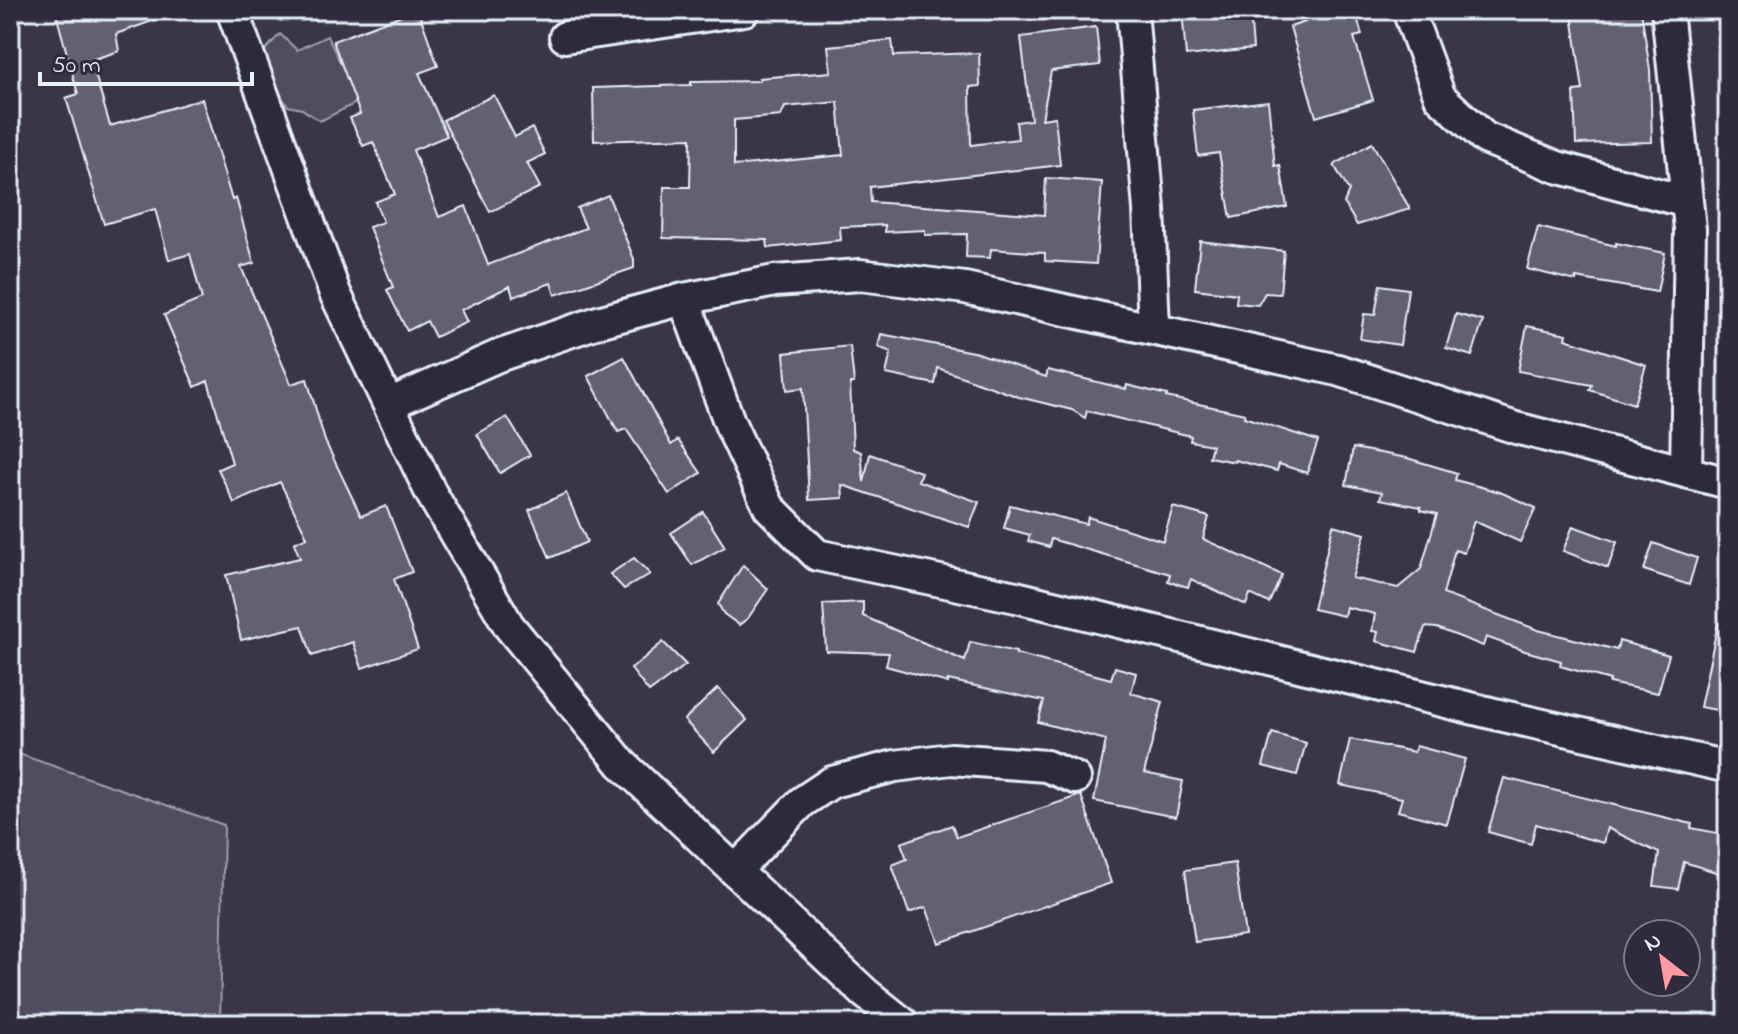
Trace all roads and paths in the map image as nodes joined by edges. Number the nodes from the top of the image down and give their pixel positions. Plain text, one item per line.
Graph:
1 (232, 10) edge
2 (744, 10) edge
3 (1132, 10) edge
4 (1408, 10) edge
5 (1667, 10) edge
6 (565, 37) dead end
7 (1687, 202) junction
8 (684, 299) junction
9 (1154, 328) junction
10 (389, 404) junction
11 (1686, 472) junction
12 (1728, 483) edge
13 (1728, 767) edge
14 (1075, 778) dead end
15 (735, 871) junction
16 (904, 1024) edge

1 - 10 street
2 - 6 street
3 - 9 street
4 - 7 street
5 - 7 street
7 - 11 street
8 - 9 street
8 - 10 street
8 - 13 street
9 - 11 street
10 - 15 street
11 - 12 street
14 - 15 street
15 - 16 street

